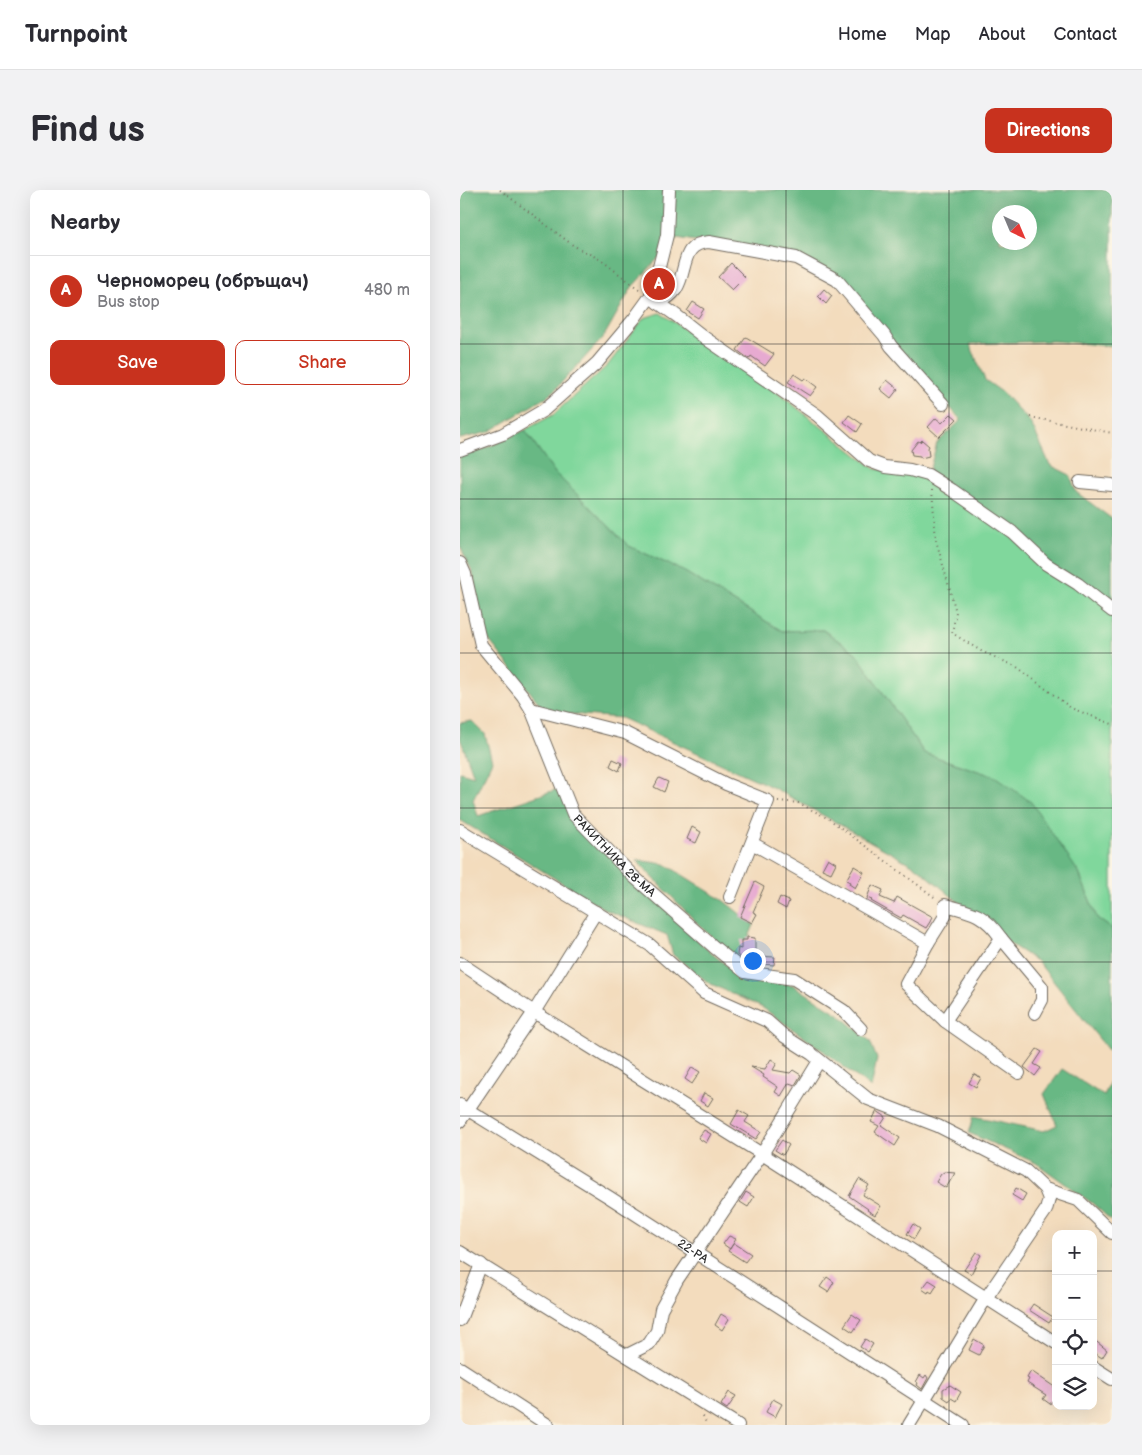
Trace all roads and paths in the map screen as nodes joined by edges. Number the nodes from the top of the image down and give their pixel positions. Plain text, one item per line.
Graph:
1 (500, 190) edge
2 (669, 190) edge
3 (654, 300) junction
4 (943, 404) dead end
5 (1030, 417) dead end
6 (1112, 433) edge
7 (460, 450) edge
8 (928, 475) junction
9 (1080, 482) dead end
10 (1112, 485) edge
11 (460, 563) edge
12 (1112, 611) edge
13 (531, 710) junction
14 (1112, 724) edge
15 (768, 801) junction
16 (460, 830) edge
17 (752, 843) junction
18 (730, 897) dead end
19 (945, 905) junction
20 (596, 912) junction
21 (1001, 938) junction
22 (928, 943) junction
23 (460, 963) edge
24 (534, 1012) junction
25 (1034, 1013) dead end
26 (945, 1021) junction
27 (861, 1028) dead end
28 (819, 1062) junction
29 (1020, 1073) dead end
30 (464, 1107) edge
31 (460, 1121) edge
32 (762, 1154) junction
33 (1046, 1190) junction
34 (1112, 1233) edge
35 (460, 1252) edge
36 (695, 1253) junction
37 (481, 1264) junction
38 (986, 1298) junction
39 (460, 1320) edge
40 (1052, 1340) edge
41 (627, 1355) junction
42 (460, 1368) edge
43 (1097, 1370) edge
44 (1112, 1379) edge
45 (923, 1400) junction
46 (548, 1425) edge
47 (738, 1425) edge
48 (909, 1425) edge
49 (963, 1425) edge

1 - 3 path
2 - 3 street
3 - 4 street
3 - 7 street
3 - 8 street
5 - 6 path
8 - 12 street
8 - 14 path
9 - 10 street
11 - 13 street, РАКИТНИКА 28-МА
13 - 15 street
13 - 27 street, РАКИТНИКА 28-МА
15 - 17 street
15 - 19 path
16 - 20 street
17 - 18 street
17 - 22 street
19 - 21 street
19 - 22 street
20 - 24 street
20 - 28 street
21 - 25 street
21 - 26 street
22 - 26 street
23 - 24 street
24 - 30 street
24 - 32 street
26 - 29 street
28 - 32 street
28 - 33 street
30 - 31 street
30 - 36 street, 22-РА
32 - 36 street
32 - 38 street
33 - 34 street
33 - 38 street
35 - 37 street
36 - 41 street
36 - 45 street, 22-РА
37 - 39 street
37 - 41 street
38 - 40 street
38 - 45 street
41 - 47 street
42 - 46 street
43 - 44 street
45 - 48 street
45 - 49 street, 22-РА

